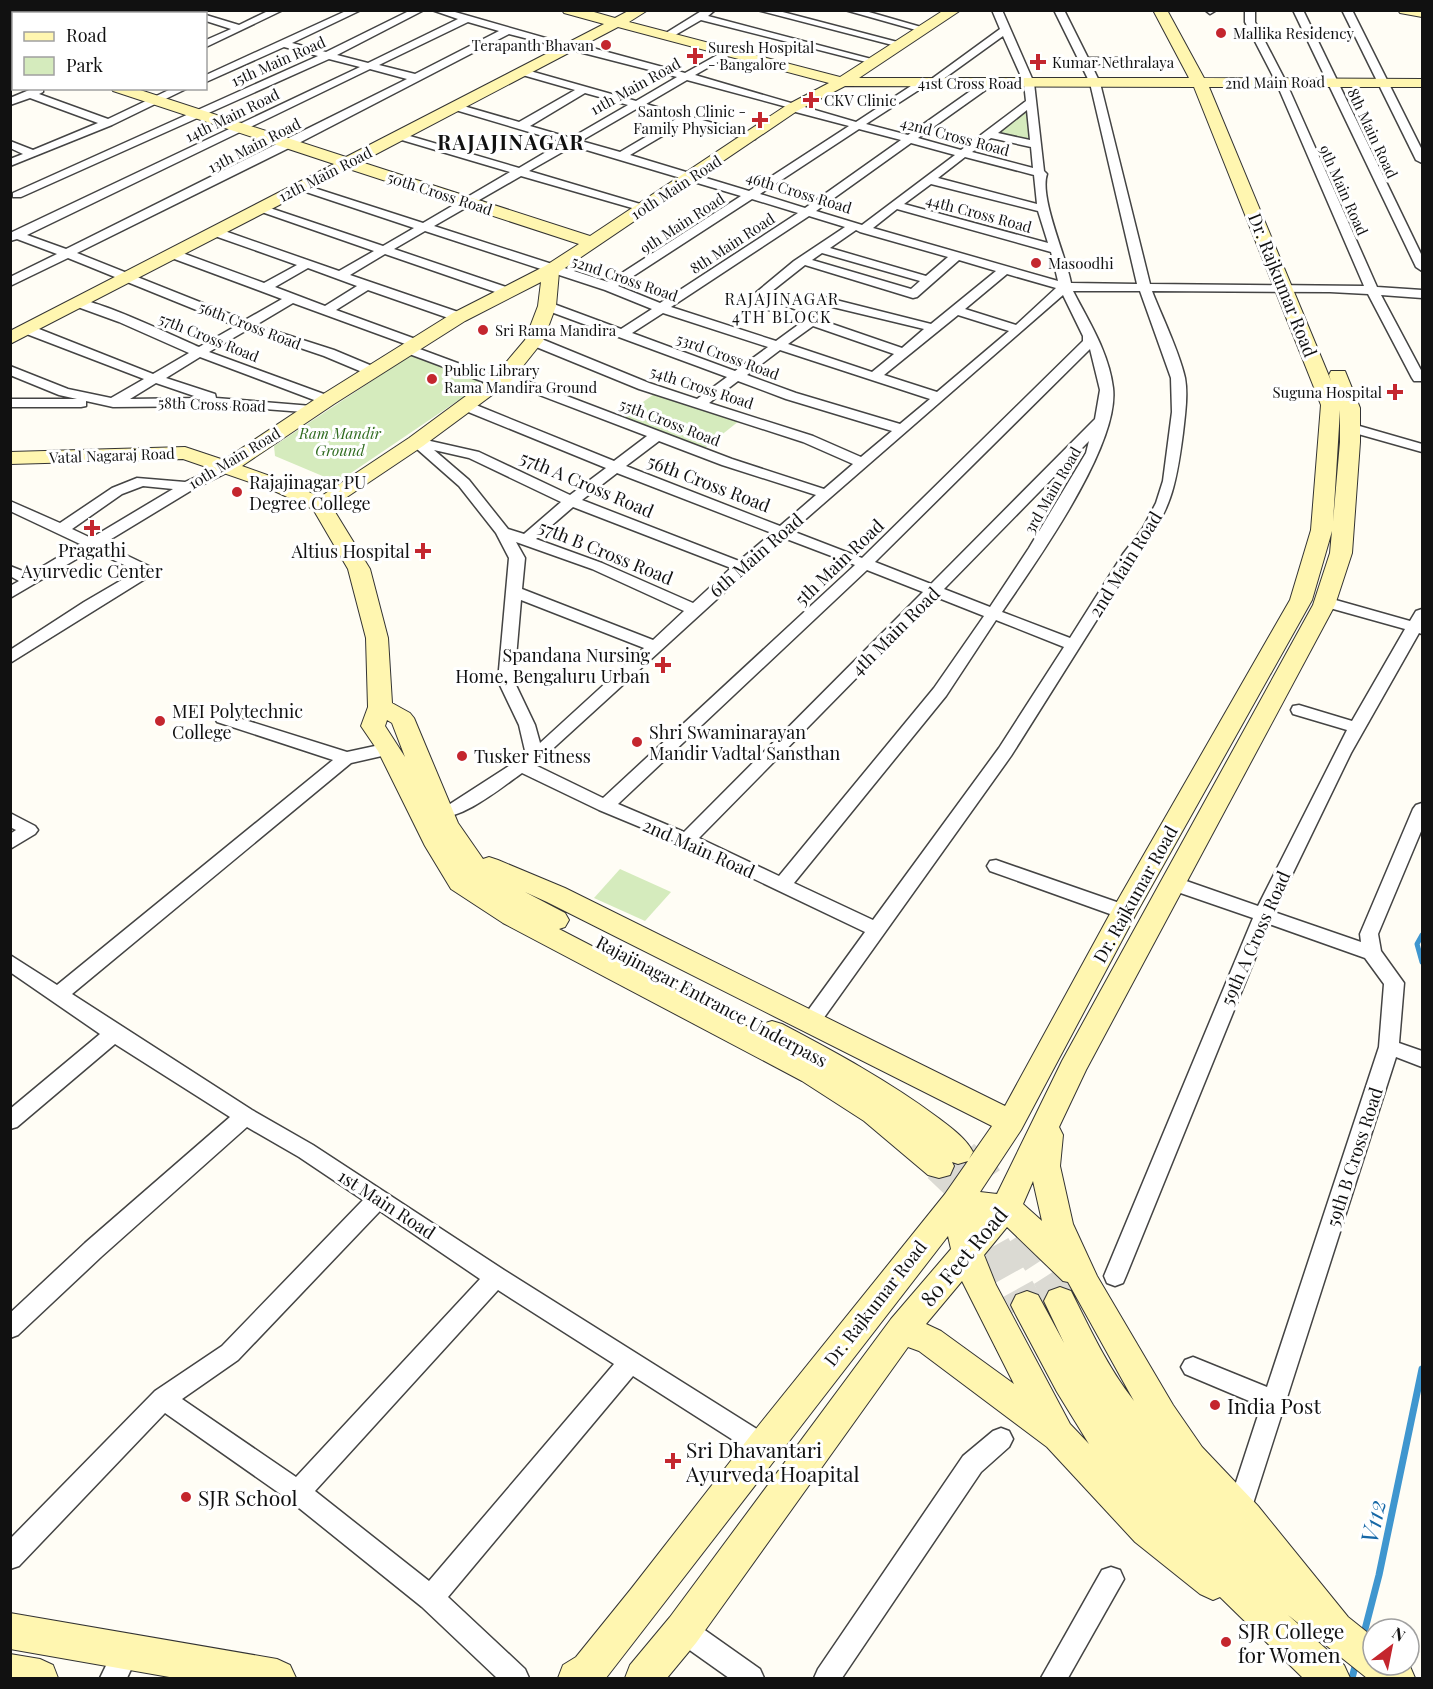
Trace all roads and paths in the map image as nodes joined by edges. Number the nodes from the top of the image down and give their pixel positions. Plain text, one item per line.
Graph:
1 (279, 10) edge
2 (357, 10) edge
3 (420, 10) edge
4 (436, 10) edge
5 (569, 10) edge
6 (641, 10) edge
7 (711, 10) edge
8 (761, 10) edge
9 (849, 10) edge
10 (997, 10) edge
11 (1059, 10) edge
12 (1160, 10) edge
13 (1170, 10) edge
14 (1250, 10) edge
15 (1298, 10) edge
16 (1347, 10) edge
17 (1405, 10) edge
18 (947, 12) edge
19 (1422, 14) edge
20 (701, 16) junction
21 (207, 18) edge
22 (467, 19) junction
23 (617, 23) junction
24 (240, 28) junction
25 (923, 29) junction
26 (1007, 29) junction
27 (509, 30) junction
28 (666, 36) junction
29 (207, 44) edge
30 (283, 44) junction
31 (900, 44) junction
32 (572, 47) junction
33 (728, 52) junction
34 (326, 56) junction
35 (874, 61) junction
36 (1084, 61) junction
37 (1120, 61) dead end
38 (367, 67) junction
39 (523, 72) junction
40 (687, 76) junction
41 (417, 78) junction
42 (207, 79) edge
43 (1333, 81) junction
44 (842, 82) junction
45 (990, 82) junction
46 (1095, 82) junction
47 (1281, 82) junction
48 (1382, 82) junction
49 (1029, 83) junction
50 (1207, 83) junction
51 (1422, 83) edge
52 (926, 84) junction
53 (585, 89) junction
54 (39, 90) edge
55 (124, 90) edge
56 (179, 90) edge
57 (30, 94) junction
58 (156, 101) junction
59 (10, 102) edge
60 (1031, 102) junction
61 (636, 104) junction
62 (456, 106) junction
63 (794, 107) junction
64 (196, 114) junction
65 (685, 118) junction
66 (108, 123) junction
67 (521, 126) junction
68 (858, 126) junction
69 (239, 128) junction
70 (990, 134) junction
71 (399, 136) junction
72 (751, 137) junction
73 (70, 139) junction
74 (908, 140) junction
75 (572, 141) junction
76 (11, 144) edge
77 (289, 144) junction
78 (1037, 146) junction
79 (110, 153) junction
80 (1421, 153) edge
81 (33, 154) junction
82 (963, 154) junction
83 (622, 155) junction
84 (10, 163) edge
85 (346, 163) junction
86 (519, 172) junction
87 (1041, 174) junction
88 (692, 177) junction
89 (930, 180) junction
90 (301, 186) junction
91 (13, 195) edge
92 (753, 195) junction
93 (467, 202) junction
94 (895, 205) junction
95 (260, 208) junction
96 (643, 208) junction
97 (1043, 209) junction
98 (807, 212) junction
99 (422, 228) junction
100 (859, 228) junction
101 (216, 231) junction
102 (14, 236) edge
103 (590, 242) junction
104 (822, 249) junction
105 (1055, 249) junction
106 (382, 250) junction
107 (68, 254) junction
108 (173, 254) junction
109 (956, 256) junction
110 (804, 261) junction
111 (307, 264) junction
112 (1422, 267) edge
113 (551, 270) junction
114 (1005, 270) junction
115 (340, 275) junction
116 (129, 277) junction
117 (928, 280) junction
118 (10, 282) edge
119 (367, 285) junction
120 (1144, 286) junction
121 (609, 287) junction
122 (1065, 287) junction
123 (265, 288) junction
124 (1291, 288) junction
125 (1372, 290) junction
126 (506, 291) junction
127 (1422, 294) edge
128 (292, 298) junction
129 (79, 303) junction
130 (547, 306) junction
131 (661, 308) junction
132 (326, 310) junction
133 (958, 310) junction
134 (459, 317) junction
135 (806, 319) junction
136 (246, 325) junction
137 (934, 327) junction
138 (29, 330) junction
139 (1018, 330) junction
140 (622, 334) junction
141 (1089, 337) junction
142 (10, 339) edge
143 (534, 341) junction
144 (412, 346) junction
145 (775, 346) junction
146 (902, 352) junction
147 (199, 353) junction
148 (10, 370) edge
149 (372, 371) junction
150 (736, 376) junction
151 (875, 376) junction
152 (155, 378) junction
153 (1419, 378) dead end
154 (501, 380) junction
155 (938, 397) junction
156 (224, 402) junction
157 (10, 403) edge
158 (113, 403) junction
159 (700, 403) junction
160 (319, 405) junction
161 (466, 406) junction
162 (1101, 421) junction
163 (1348, 427) junction
164 (901, 429) junction
165 (658, 435) junction
166 (416, 442) junction
167 (1422, 448) edge
168 (10, 458) edge
169 (861, 462) junction
170 (219, 464) junction
171 (10, 467) edge
172 (615, 467) junction
173 (187, 487) junction
174 (826, 494) junction
175 (571, 501) junction
176 (10, 505) edge
177 (321, 505) junction
178 (63, 528) junction
179 (503, 532) junction
180 (780, 532) junction
181 (526, 540) junction
182 (94, 543) junction
183 (863, 565) junction
184 (741, 567) junction
185 (10, 570) edge
186 (31, 581) junction
187 (515, 592) junction
188 (934, 592) junction
189 (10, 593) edge
190 (1325, 602) junction
191 (694, 609) junction
192 (991, 614) junction
193 (1420, 623) edge
194 (1074, 645) junction
195 (654, 646) junction
196 (10, 658) edge
197 (380, 707) junction
198 (1299, 710) dead end
199 (223, 718) dead end
200 (1357, 728) junction
201 (389, 749) junction
202 (346, 758) junction
203 (529, 761) junction
204 (605, 806) junction
205 (1422, 809) edge
206 (441, 812) junction
207 (10, 819) edge
208 (687, 840) junction
209 (10, 843) edge
210 (464, 855) junction
211 (996, 867) dead end
212 (1172, 883) junction
213 (782, 885) junction
214 (1124, 912) junction
215 (1263, 916) junction
216 (877, 930) junction
217 (1372, 953) junction
218 (10, 962) edge
219 (59, 994) junction
220 (811, 1021) junction
221 (114, 1033) junction
222 (1389, 1047) junction
223 (1422, 1059) edge
224 (245, 1116) junction
225 (1050, 1116) junction
226 (10, 1121) edge
227 (1011, 1122) junction
228 (378, 1199) junction
229 (956, 1203) junction
230 (1006, 1207) junction
231 (967, 1250) junction
232 (496, 1277) junction
233 (1072, 1291) junction
234 (10, 1328) edge
235 (902, 1329) junction
236 (631, 1362) junction
237 (1193, 1367) dead end
238 (163, 1399) junction
239 (1274, 1401) junction
240 (1059, 1436) junction
241 (1001, 1439) dead end
242 (763, 1446) junction
243 (298, 1492) junction
244 (1239, 1510) junction
245 (10, 1557) edge
246 (1111, 1579) dead end
247 (431, 1598) junction
248 (1271, 1624) junction
249 (1335, 1629) junction
250 (683, 1630) junction
251 (10, 1631) edge
252 (1361, 1650) edge
253 (119, 1665) edge
254 (10, 1673) edge
255 (1328, 1676) edge
256 (40, 1678) edge
257 (277, 1678) edge
258 (516, 1678) edge
259 (576, 1678) edge
260 (643, 1678) edge
261 (752, 1678) edge
262 (827, 1678) edge
263 (1054, 1678) edge

1 - 24 street
2 - 30 street
3 - 34 street, 15th Main Road
4 - 22 street
5 - 23 main road, 41st Cross Road
6 - 23 main road, 12th Main Road
7 - 20 street, 11th Main Road
8 - 31 street
9 - 25 street
10 - 26 street, 3rd Main Road
11 - 36 street, 2nd Main Road
12 - 50 main road, Dr. Rajkumar Road
13 - 50 main road, Dr. Rajkumar Road
14 - 47 street, 9th Main Road
15 - 43 street, 8th Main Road
16 - 48 street
17 - 19 main road
18 - 25 main road, 10th Main Road
20 - 28 street, 11th Main Road
20 - 35 street
21 - 24 street
22 - 27 street
22 - 38 street, 14th Main Road
23 - 28 main road, 41st Cross Road
23 - 32 main road, 12th Main Road
24 - 29 street
25 - 31 main road, 10th Main Road
26 - 49 street, 3rd Main Road
26 - 52 street, 9th Main Road
27 - 32 street
27 - 41 street, 13th Main Road
28 - 33 main road, 41st Cross Road
30 - 34 street
30 - 42 street
31 - 35 main road, 10th Main Road
32 - 39 main road, 12th Main Road
32 - 40 street
33 - 40 street, 11th Main Road
33 - 44 main road, 41st Cross Road
34 - 38 street
34 - 64 street, 15th Main Road
35 - 44 main road, 10th Main Road
36 - 37 street
36 - 46 street, 2nd Main Road
38 - 41 street
38 - 69 street, 14th Main Road
39 - 53 street
39 - 62 main road, 12th Main Road
40 - 61 street, 11th Main Road
40 - 63 street
41 - 77 street, 13th Main Road
43 - 47 main road, 2nd Main Road
43 - 48 main road, 2nd Main Road
43 - 112 street, 8th Main Road
44 - 52 main road, 41st Cross Road
44 - 63 main road, 10th Main Road
45 - 49 main road, 41st Cross Road
45 - 52 main road, 41st Cross Road
45 - 74 street, 8th Main Road
46 - 49 main road, 41st Cross Road
46 - 50 main road, 2nd Main Road
46 - 120 street, 2nd Main Road
47 - 50 main road, 2nd Main Road
47 - 125 street, 9th Main Road
48 - 51 main road, 2nd Main Road
48 - 80 street
49 - 60 street, 3rd Main Road
50 - 124 main road, Dr. Rajkumar Road
52 - 68 street, 9th Main Road
53 - 61 street
53 - 67 street
54 - 57 street
55 - 58 main road, 50th Cross Road
56 - 58 street
57 - 59 street
57 - 66 street
58 - 64 main road, 50th Cross Road
58 - 66 street
60 - 70 street
60 - 78 street, 3rd Main Road
61 - 65 street
61 - 75 street, 11th Main Road
62 - 67 street, 46th Cross Road
62 - 71 main road, 12th Main Road
63 - 68 street, 42nd Cross Road
63 - 72 main road, 10th Main Road
64 - 69 main road, 50th Cross Road
64 - 79 street, 15th Main Road
65 - 72 street
65 - 83 street
66 - 73 street
67 - 75 street, 46th Cross Road
68 - 74 street, 42nd Cross Road
68 - 92 street, 9th Main Road
69 - 77 main road, 50th Cross Road
69 - 102 street, 14th Main Road
70 - 78 street
70 - 82 street
71 - 85 main road, 12th Main Road
71 - 86 street
72 - 88 main road, 10th Main Road
73 - 79 street
73 - 81 street
74 - 82 street, 42nd Cross Road
74 - 98 street, 8th Main Road
75 - 83 street, 46th Cross Road
75 - 86 street, 11th Main Road
76 - 81 street
77 - 85 main road, 50th Cross Road
77 - 107 street, 13th Main Road
78 - 87 street, 3rd Main Road
79 - 91 street, 15th Main Road
81 - 84 street
82 - 87 street, 42nd Cross Road
82 - 89 street
83 - 88 street, 46th Cross Road
85 - 90 main road, 12th Main Road
85 - 93 main road, 50th Cross Road
86 - 93 street, 11th Main Road
86 - 96 street
87 - 97 street, 3rd Main Road
88 - 92 street, 46th Cross Road
88 - 96 main road, 10th Main Road
89 - 94 street
89 - 97 street, 44th Cross Road
90 - 95 main road, 12th Main Road
90 - 99 street, 52nd Cross Road
92 - 98 street, 46th Cross Road
92 - 121 street, 9th Main Road
93 - 99 street, 11th Main Road
93 - 103 main road, 50th Cross Road
94 - 100 street
94 - 105 street, 44th Cross Road
95 - 101 main road, 12th Main Road
95 - 106 street
96 - 103 main road, 10th Main Road
97 - 105 street, 3rd Main Road
98 - 100 street, 46th Cross Road
98 - 131 street, 8th Main Road
99 - 106 street, 11th Main Road
99 - 113 street, 52nd Cross Road
100 - 104 street
100 - 109 street, 46th Cross Road
101 - 108 main road, 12th Main Road
101 - 111 street
102 - 107 street, 56th Cross Road
103 - 113 main road, 10th Main Road
104 - 110 street
104 - 117 street
105 - 122 street, 3rd Main Road
106 - 115 street, 11th Main Road
106 - 126 street
107 - 116 street, 56th Cross Road
107 - 118 street, 13th Main Road
108 - 116 main road, 12th Main Road
108 - 123 street
109 - 114 street, 46th Cross Road
109 - 117 street
110 - 117 street
110 - 135 street
111 - 115 street
111 - 123 street
113 - 121 street, 52nd Cross Road
113 - 126 main road, 10th Main Road
113 - 130 main road
114 - 122 street, 46th Cross Road
114 - 133 street
115 - 119 street
116 - 129 main road, 12th Main Road
116 - 136 street, 56th Cross Road
119 - 132 street
119 - 134 street
120 - 122 street, 46th Cross Road
120 - 124 street, 46th Cross Road
120 - 194 street, 2nd Main Road
121 - 131 street, 52nd Cross Road
122 - 139 street, 6th Main Road
122 - 141 street, 3rd Main Road
123 - 128 street
124 - 125 street, 46th Cross Road
124 - 163 main road, Dr. Rajkumar Road
124 - 214 main road, Dr. Rajkumar Road
125 - 127 street, 46th Cross Road
125 - 153 street, 9th Main Road
126 - 134 main road, 10th Main Road
128 - 132 street
128 - 136 street, 58th Cross Road
129 - 138 main road, 12th Main Road
129 - 147 street, 57th Cross Road
130 - 140 street, 53rd Cross Road
130 - 143 main road
131 - 140 street, 8th Main Road
131 - 145 street, 52nd Cross Road
132 - 144 street
133 - 137 street
133 - 139 street
134 - 144 main road, 10th Main Road
135 - 137 street
135 - 145 street
135 - 146 street
136 - 147 street, 58th Cross Road
136 - 149 street, 56th Cross Road
137 - 146 street
138 - 142 main road, 12th Main Road
138 - 152 street
139 - 155 street, 6th Main Road
140 - 150 street, 53rd Cross Road
141 - 162 street, 3rd Main Road
141 - 183 street, 5th Main Road
143 - 154 main road
143 - 159 street, 54th Cross Road
144 - 149 main road, 10th Main Road
144 - 154 street, 55th Cross Road
145 - 150 street
145 - 151 street, 52nd Cross Road
146 - 151 street
147 - 152 street, 58th Cross Road
147 - 160 street, 57th Cross Road
148 - 158 street
149 - 160 main road, 10th Main Road
150 - 159 street
150 - 164 street, 53rd Cross Road
151 - 155 street, 52nd Cross Road
152 - 156 street
152 - 158 street, 58th Cross Road
154 - 161 main road
154 - 165 street, 55th Cross Road
155 - 164 street, 6th Main Road
156 - 158 street, 58th Cross Road
156 - 160 street, 58th Cross Road
157 - 158 street, 58th Cross Road
159 - 169 street, 54th Cross Road
160 - 170 main road, 10th Main Road
161 - 166 main road
161 - 172 street, 56th Cross Road
162 - 188 street, 4th Main Road
162 - 192 street, 3rd Main Road
163 - 167 street
163 - 190 main road, Dr. Rajkumar Road
164 - 169 street, 6th Main Road
165 - 172 street
165 - 174 street, 55th Cross Road
166 - 175 street, 57th A Cross Road
166 - 177 main road
166 - 179 street
168 - 170 main road, Vatal Nagaraj Road
169 - 174 street, 6th Main Road
170 - 171 main road, Vatal Nagaraj Road
170 - 173 street, 10th Main Road
170 - 177 main road, Vatal Nagaraj Road
172 - 175 street
172 - 180 street, 56th Cross Road
173 - 178 street
173 - 182 street, 10th Main Road
174 - 180 street, 6th Main Road
175 - 181 street
175 - 184 street, 57th A Cross Road
176 - 178 street
177 - 197 main road
178 - 182 street
179 - 181 street, 57th B Cross Road
179 - 187 street
180 - 183 street, 56th Cross Road
180 - 184 street, 6th Main Road
181 - 191 street, 57th B Cross Road
182 - 186 street, 10th Main Road
182 - 196 street
183 - 188 street, 56th Cross Road
183 - 204 street, 5th Main Road
184 - 191 street, 6th Main Road
185 - 186 street
186 - 189 street, 10th Main Road
187 - 195 street
187 - 203 street
188 - 192 street, 56th Cross Road
188 - 208 street, 4th Main Road
190 - 193 street
190 - 212 main road, Dr. Rajkumar Road
191 - 195 street, 6th Main Road
192 - 194 street, 56th Cross Road
192 - 213 street, 3rd Main Road
193 - 200 street, 59th A Cross Road
194 - 216 street, 2nd Main Road
195 - 203 street, 6th Main Road
197 - 201 main road
197 - 206 main road
198 - 200 street
199 - 202 street
200 - 215 street, 59th A Cross Road
201 - 202 street
201 - 210 main road, Rajajinagar Entrance Underpass
202 - 219 street
203 - 204 street, 2nd Main Road
203 - 206 street, 6th Main Road
204 - 208 street, 2nd Main Road
205 - 217 street
206 - 210 main road
207 - 209 street
208 - 213 street, 2nd Main Road
210 - 220 main road
211 - 214 street
212 - 215 street
212 - 225 main road, Dr. Rajkumar Road
213 - 216 street, 2nd Main Road
214 - 227 main road, Dr. Rajkumar Road
215 - 217 street
215 - 233 street, 59th A Cross Road
216 - 220 street, 2nd Main Road
217 - 222 street, 59th B Cross Road
218 - 219 street, 1st Main Road
219 - 221 street, 1st Main Road
220 - 227 main road
221 - 224 street, 1st Main Road
221 - 226 street
222 - 223 street
222 - 239 street, 59th B Cross Road
224 - 228 street, 1st Main Road
224 - 234 street
225 - 230 main road, 80 Feet Road
225 - 233 main road
227 - 229 main road, Dr. Rajkumar Road
228 - 232 street, 1st Main Road
228 - 238 street
229 - 230 main road
229 - 231 main road
229 - 242 main road, Dr. Rajkumar Road
230 - 231 main road, 80 Feet Road
230 - 233 main road
231 - 235 main road, 80 Feet Road
231 - 240 main road
232 - 236 street, 1st Main Road
232 - 243 street
233 - 244 main road
233 - 248 main road
233 - 249 main road
235 - 240 main road
235 - 250 main road, Dr. Rajkumar Road
236 - 242 street, 1st Main Road
236 - 247 street
237 - 239 street
238 - 243 street
238 - 245 street
239 - 244 street, 59th B Cross Road
240 - 248 main road
241 - 262 street
242 - 259 main road, Dr. Rajkumar Road
243 - 247 street
244 - 249 main road
246 - 263 street
247 - 258 street
248 - 255 main road
249 - 252 main road
250 - 260 main road, Dr. Rajkumar Road
250 - 261 street
251 - 253 main road
253 - 257 main road
254 - 256 main road

